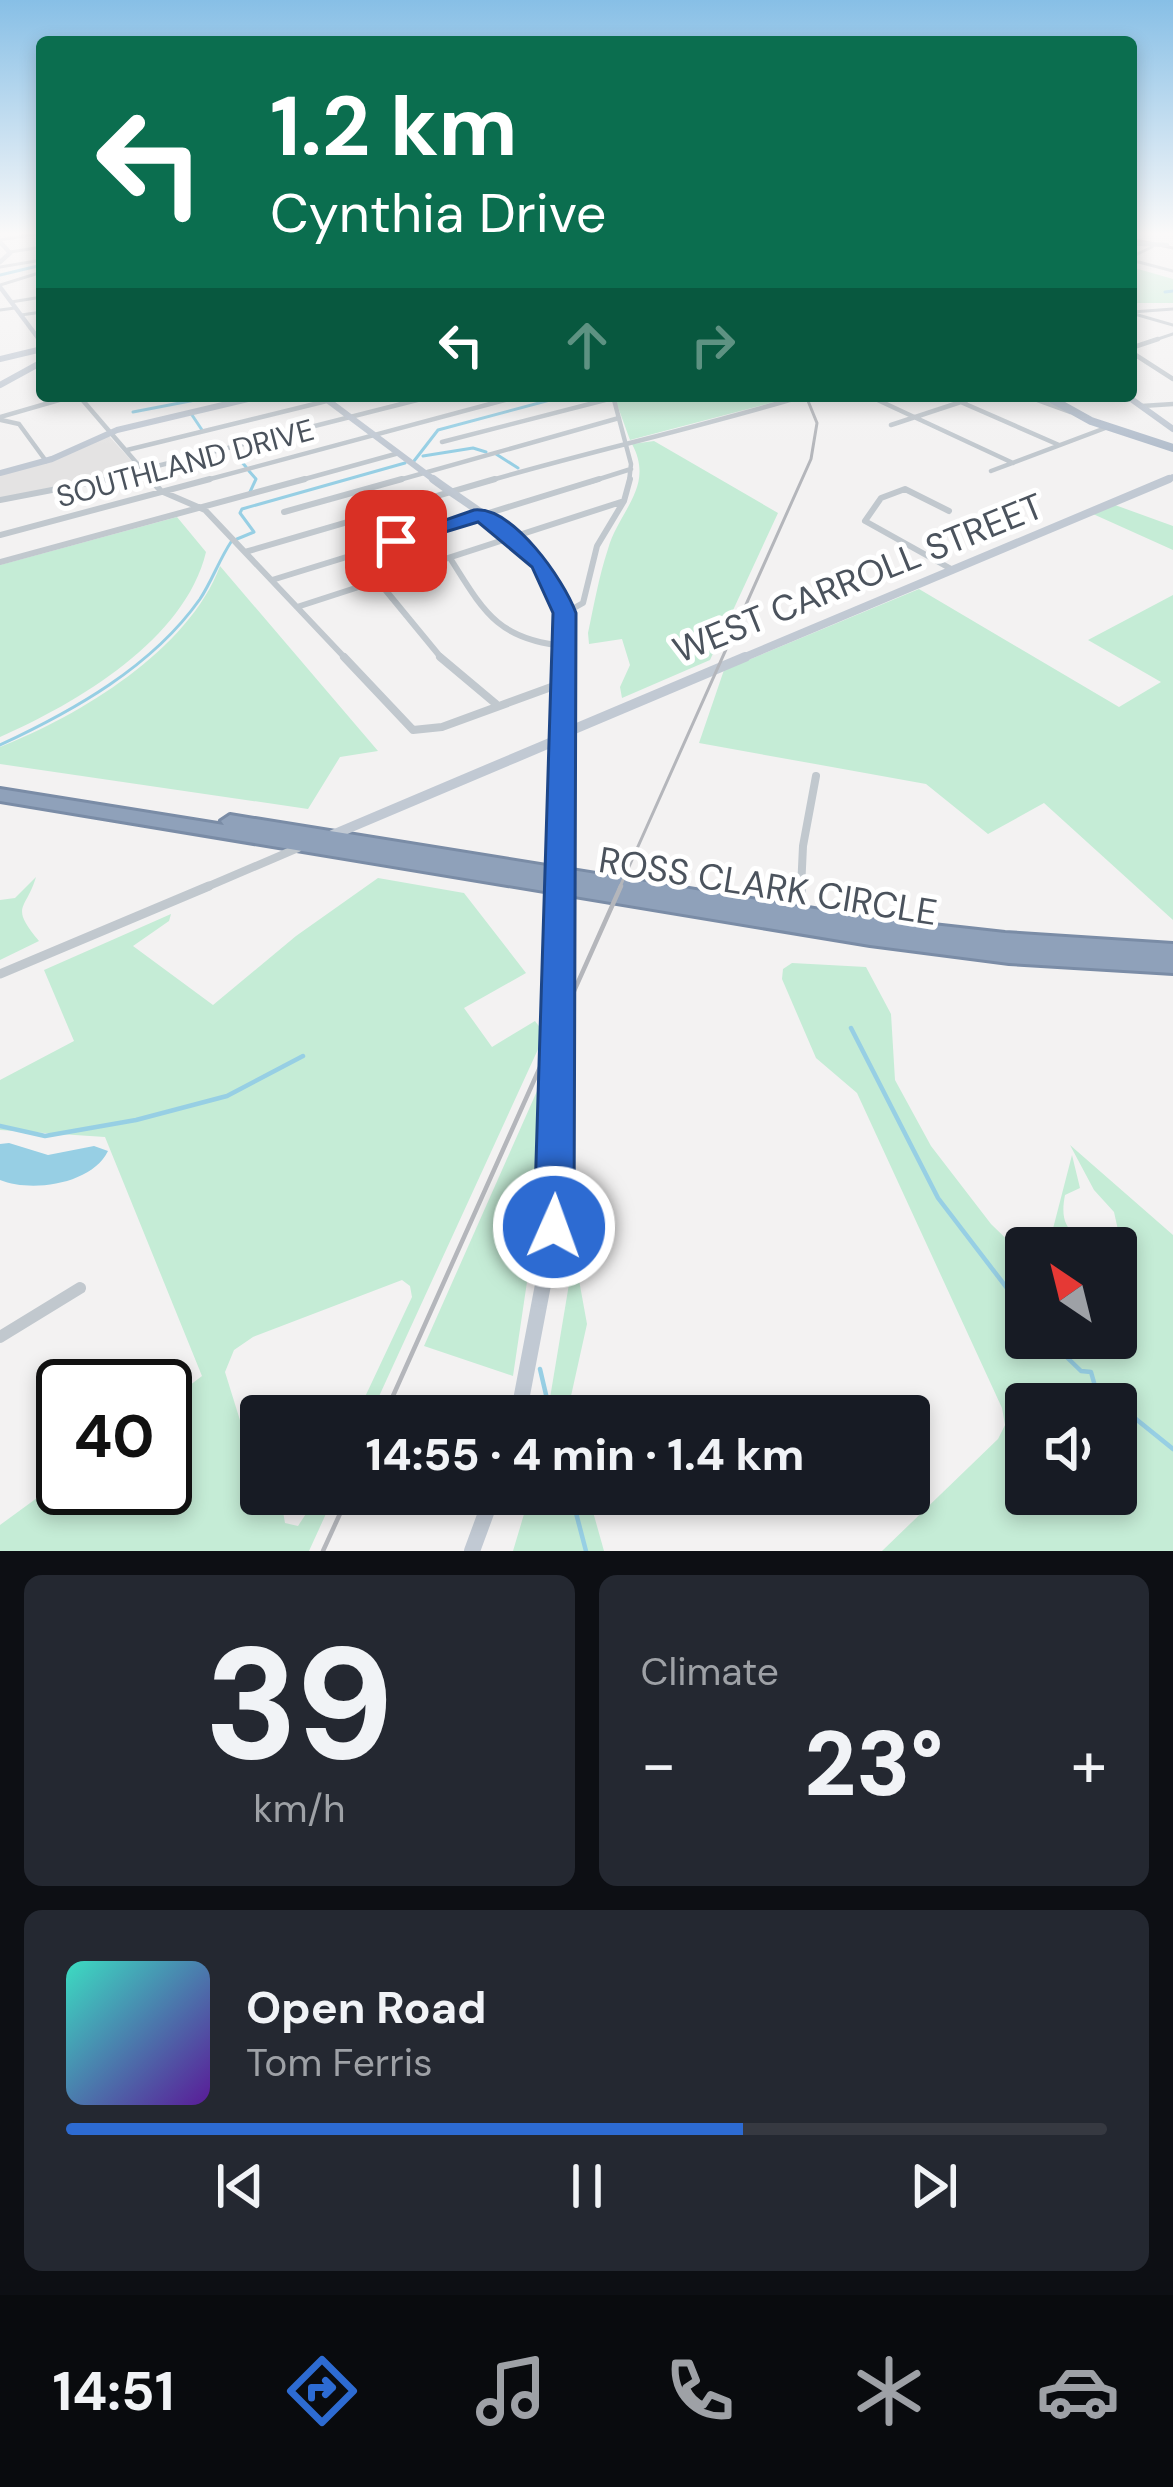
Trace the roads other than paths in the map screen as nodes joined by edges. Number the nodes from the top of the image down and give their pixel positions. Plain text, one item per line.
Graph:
1 (19, 303) edge
2 (13, 305) junction
3 (1173, 309) edge
4 (0, 310) edge
5 (1137, 312) edge
6 (36, 313) edge
7 (21, 315) junction
8 (1137, 315) edge
9 (1173, 325) edge
10 (1173, 334) edge
11 (36, 337) edge
12 (1164, 337) junction
13 (1173, 343) edge
14 (36, 348) edge
15 (1137, 348) edge
16 (1137, 354) edge
17 (0, 359) edge
18 (36, 366) edge
19 (1173, 379) edge
20 (0, 385) edge
21 (53, 402) edge
22 (82, 402) edge
23 (236, 402) edge
24 (310, 402) edge
25 (330, 402) edge
26 (409, 402) edge
27 (497, 402) edge
28 (595, 402) edge
29 (615, 402) edge
30 (783, 402) edge
31 (881, 402) edge
32 (961, 402) joint
33 (1043, 402) edge
34 (1055, 402) edge
35 (1136, 402) edge
36 (1173, 404) edge
37 (1142, 406) junction
38 (22, 410) junction
39 (1071, 412) junction
40 (350, 417) junction
41 (915, 417) junction
42 (620, 418) junction
43 (0, 419) edge
44 (16, 423) junction
45 (892, 425) dead end
46 (1108, 427) junction
47 (1173, 429) edge
48 (111, 432) junction
49 (482, 433) junction
50 (375, 434) junction
51 (442, 442) dead end
52 (626, 442) junction
53 (1059, 445) junction
54 (1173, 448) edge
55 (506, 449) junction
56 (126, 450) junction
57 (399, 453) junction
58 (46, 461) junction
59 (1013, 463) junction
60 (631, 469) junction
61 (144, 470) junction
62 (992, 471) dead end
63 (424, 472) junction
64 (0, 473) edge
65 (1173, 477) edge
66 (161, 491) junction
67 (451, 492) junction
68 (0, 500) edge
69 (624, 501) junction
70 (201, 507) junction
71 (950, 511) dead end
72 (284, 512) dead end
73 (481, 514) junction
74 (0, 535) edge
75 (512, 538) junction
76 (245, 552) junction
77 (450, 558) junction
78 (0, 562) edge
79 (954, 571) junction
80 (271, 580) junction
81 (378, 581) junction
82 (297, 607) junction
83 (565, 613) junction
84 (566, 646) junction
85 (566, 682) junction
86 (496, 704) junction
87 (565, 735) junction
88 (816, 776) dead end
89 (0, 784) edge
90 (0, 795) edge
91 (80, 803) junction
92 (351, 835) junction
93 (328, 837) junction
94 (305, 845) junction
95 (396, 854) junction
96 (488, 869) junction
97 (562, 873) junction
98 (803, 920) junction
99 (1007, 948) junction
100 (1173, 952) edge
101 (1173, 965) edge
102 (0, 974) edge
103 (80, 1288) dead end
104 (0, 1336) edge
105 (523, 1395) edge
106 (486, 1515) edge
107 (472, 1551) edge

1 - 2 street
2 - 4 street
2 - 7 street
3 - 5 street
6 - 7 street
7 - 11 street
8 - 9 street
10 - 12 street
12 - 13 street
12 - 15 street
14 - 17 street
16 - 19 street
18 - 20 street
21 - 38 street
22 - 48 street
23 - 48 street
24 - 56 street
25 - 40 street
26 - 40 street
27 - 50 street, SOUTHLAND DRIVE
28 - 49 street
29 - 42 street
30 - 52 street
31 - 41 street
32 - 41 street
32 - 53 street
33 - 39 street
34 - 39 main road
35 - 37 street
36 - 37 street
37 - 47 street
38 - 43 street
38 - 44 street
39 - 46 main road
40 - 50 street
40 - 61 street
41 - 45 street
41 - 59 street
42 - 52 street
42 - 55 street
43 - 44 street
44 - 58 street
46 - 53 street
46 - 54 main road
48 - 56 street
48 - 58 street
49 - 51 street
49 - 55 street
50 - 57 street
50 - 66 street, SOUTHLAND DRIVE
52 - 60 street
52 - 67 street
53 - 59 street
55 - 63 street
56 - 61 street
57 - 63 street
57 - 70 street
58 - 64 street
59 - 62 street
60 - 69 street
60 - 73 street
61 - 66 street
61 - 68 street
63 - 67 street
63 - 72 street
65 - 79 street, WEST CARROLL STREET
66 - 70 street
66 - 74 street, SOUTHLAND DRIVE
67 - 73 street
67 - 76 street
69 - 75 street
69 - 83 street
70 - 76 street
70 - 78 street
71 - 79 street
73 - 75 street
73 - 80 street
75 - 77 street
75 - 83 street
76 - 80 street
77 - 81 street
77 - 84 street
79 - 87 street, WEST CARROLL STREET
80 - 82 street
81 - 82 street
81 - 86 street
82 - 86 street
83 - 84 street
84 - 85 street
85 - 86 street
85 - 87 street
87 - 92 street, WEST CARROLL STREET
87 - 97 street
88 - 98 street
89 - 91 highway, ROSS CLARK CIRCLE
90 - 91 highway, ROSS CLARK CIRCLE
91 - 93 highway, ROSS CLARK CIRCLE
91 - 94 highway, ROSS CLARK CIRCLE
92 - 93 highway, ROSS CLARK CIRCLE
92 - 95 highway, ROSS CLARK CIRCLE
93 - 94 street
94 - 95 highway, ROSS CLARK CIRCLE
94 - 102 street
95 - 96 highway, ROSS CLARK CIRCLE
96 - 97 highway, ROSS CLARK CIRCLE
96 - 97 highway, ROSS CLARK CIRCLE
97 - 98 highway, ROSS CLARK CIRCLE
97 - 105 street
98 - 99 highway, ROSS CLARK CIRCLE
99 - 100 highway, ROSS CLARK CIRCLE
99 - 101 highway, ROSS CLARK CIRCLE
103 - 104 street
106 - 107 street

